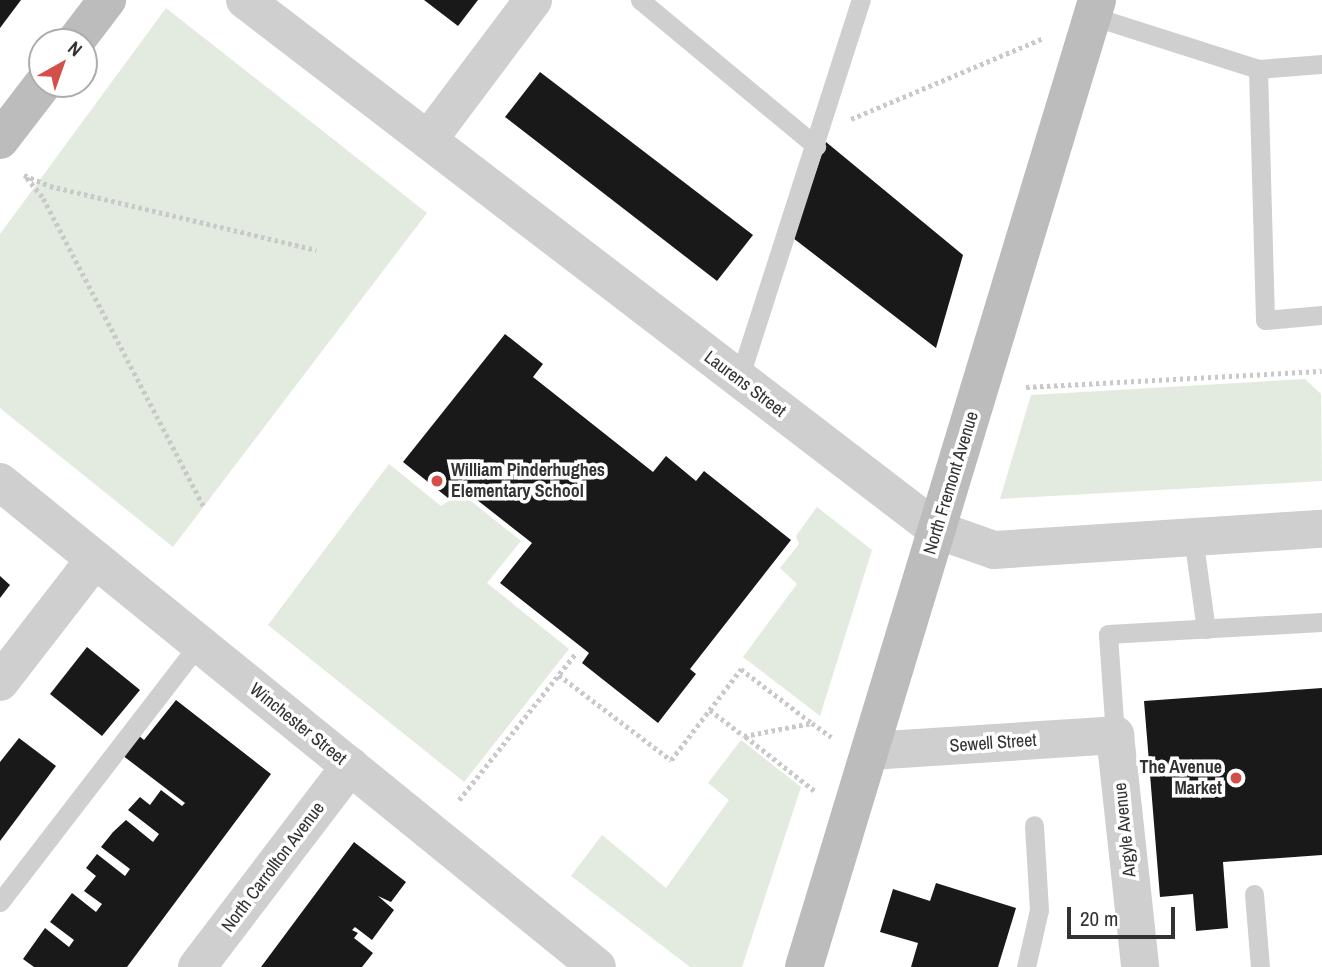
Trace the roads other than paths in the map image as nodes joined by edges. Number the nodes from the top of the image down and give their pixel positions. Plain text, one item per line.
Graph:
1 (107, 0) edge
2 (245, 0) edge
3 (534, 0) edge
4 (640, 0) edge
5 (861, 0) edge
6 (1095, 8) edge
7 (86, 28) edge
8 (1322, 64) edge
9 (1258, 69) junction
10 (32, 98) edge
11 (818, 139) junction
12 (428, 140) junction
13 (0, 141) edge
14 (1322, 315) edge
15 (739, 379) junction
16 (0, 482) edge
17 (1322, 529) edge
18 (937, 530) junction
19 (1194, 537) junction
20 (95, 559) junction
21 (1322, 622) edge
22 (1206, 629) junction
23 (199, 643) junction
24 (0, 682) edge
25 (1115, 734) junction
26 (870, 751) junction
27 (350, 766) junction
28 (1034, 825) dead end
29 (1254, 894) dead end
30 (0, 902) edge
31 (576, 960) edge
32 (197, 967) edge
33 (804, 967) edge
34 (1026, 967) edge
35 (1140, 967) edge
36 (1260, 967) edge

1 - 7 main road
2 - 12 street, Laurens Street
3 - 12 street
4 - 11 lane
5 - 11 lane
6 - 9 lane
6 - 18 main road, North Fremont Avenue
8 - 9 lane
9 - 14 lane
10 - 13 main road
11 - 15 lane
12 - 15 street, Laurens Street
15 - 18 street, Laurens Street
16 - 20 street, Winchester Street
17 - 19 street, Laurens Street
18 - 19 street, Laurens Street
18 - 26 main road, North Fremont Avenue
19 - 22 lane
20 - 23 street, Winchester Street
20 - 24 street
21 - 22 lane
22 - 25 lane
23 - 27 street, Winchester Street
23 - 30 lane
25 - 26 street, Sewell Street
25 - 35 street, Argyle Avenue
26 - 33 main road, North Fremont Avenue
27 - 31 street, Winchester Street
27 - 32 street, North Carrollton Avenue
28 - 34 lane
29 - 36 lane

